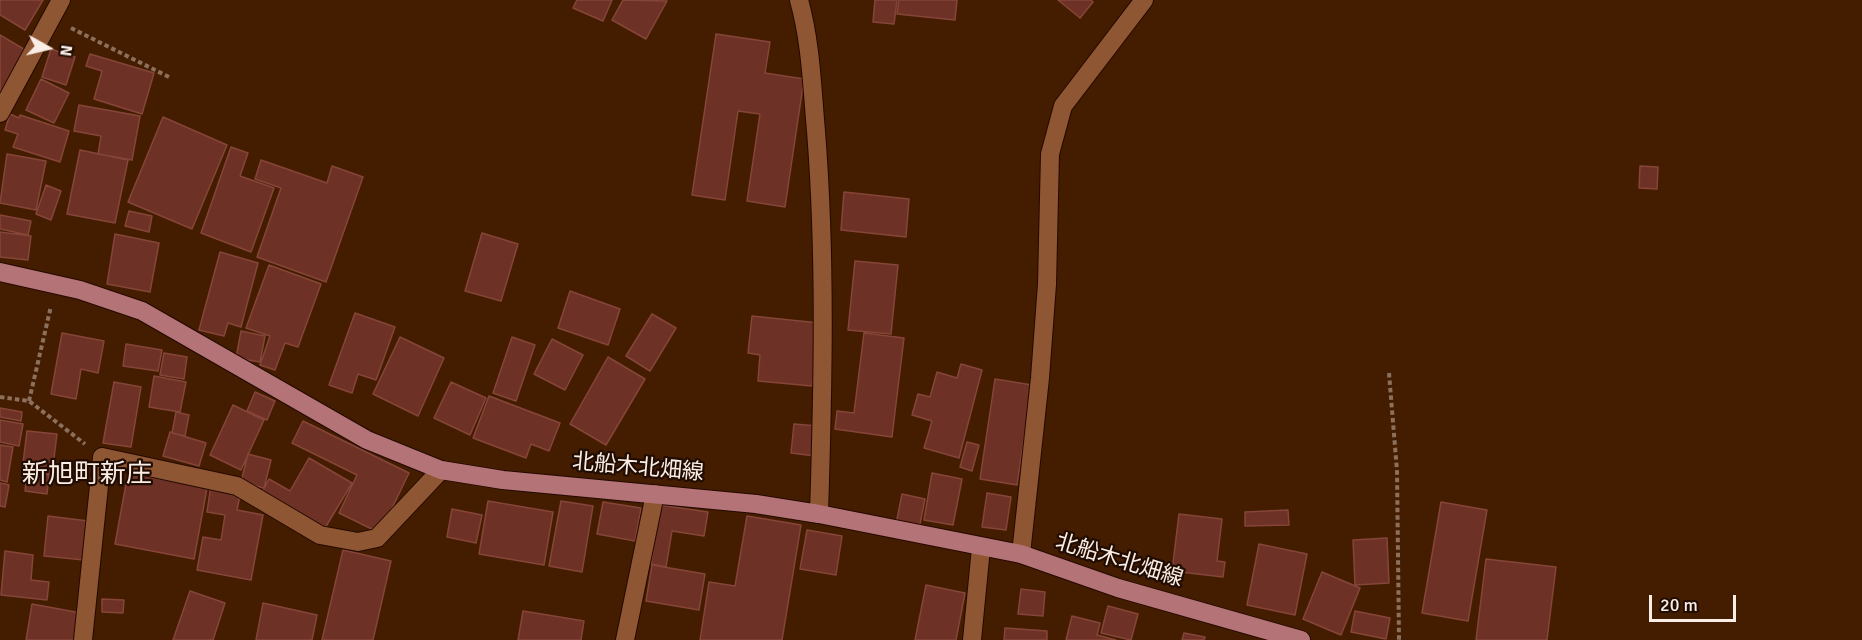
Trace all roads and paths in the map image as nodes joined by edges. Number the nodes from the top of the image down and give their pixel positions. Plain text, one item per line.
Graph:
1 (61, 0) edge
2 (799, 0) edge
3 (1144, 0) edge
4 (51, 18) junction
5 (171, 78) dead end
6 (0, 113) edge
7 (0, 272) edge
8 (56, 285) junction
9 (1389, 373) dead end
10 (0, 397) edge
11 (29, 400) junction
12 (102, 457) junction
13 (441, 470) junction
14 (655, 494) junction
15 (819, 514) junction
16 (981, 548) junction
17 (1021, 554) junction
18 (83, 640) edge
19 (625, 640) edge
20 (972, 640) edge
21 (1301, 640) edge
22 (1399, 640) edge

1 - 4 street
2 - 15 street
3 - 17 street
4 - 5 path
4 - 6 street
7 - 8 main road, 北船木北畑線
8 - 11 path
8 - 13 main road, 北船木北畑線
9 - 22 path
10 - 11 path
11 - 12 path
12 - 13 street
12 - 18 street
13 - 14 main road, 北船木北畑線
14 - 15 main road, 北船木北畑線
14 - 19 street
15 - 16 main road, 北船木北畑線
16 - 17 main road, 北船木北畑線
16 - 20 street
17 - 21 main road, 北船木北畑線

